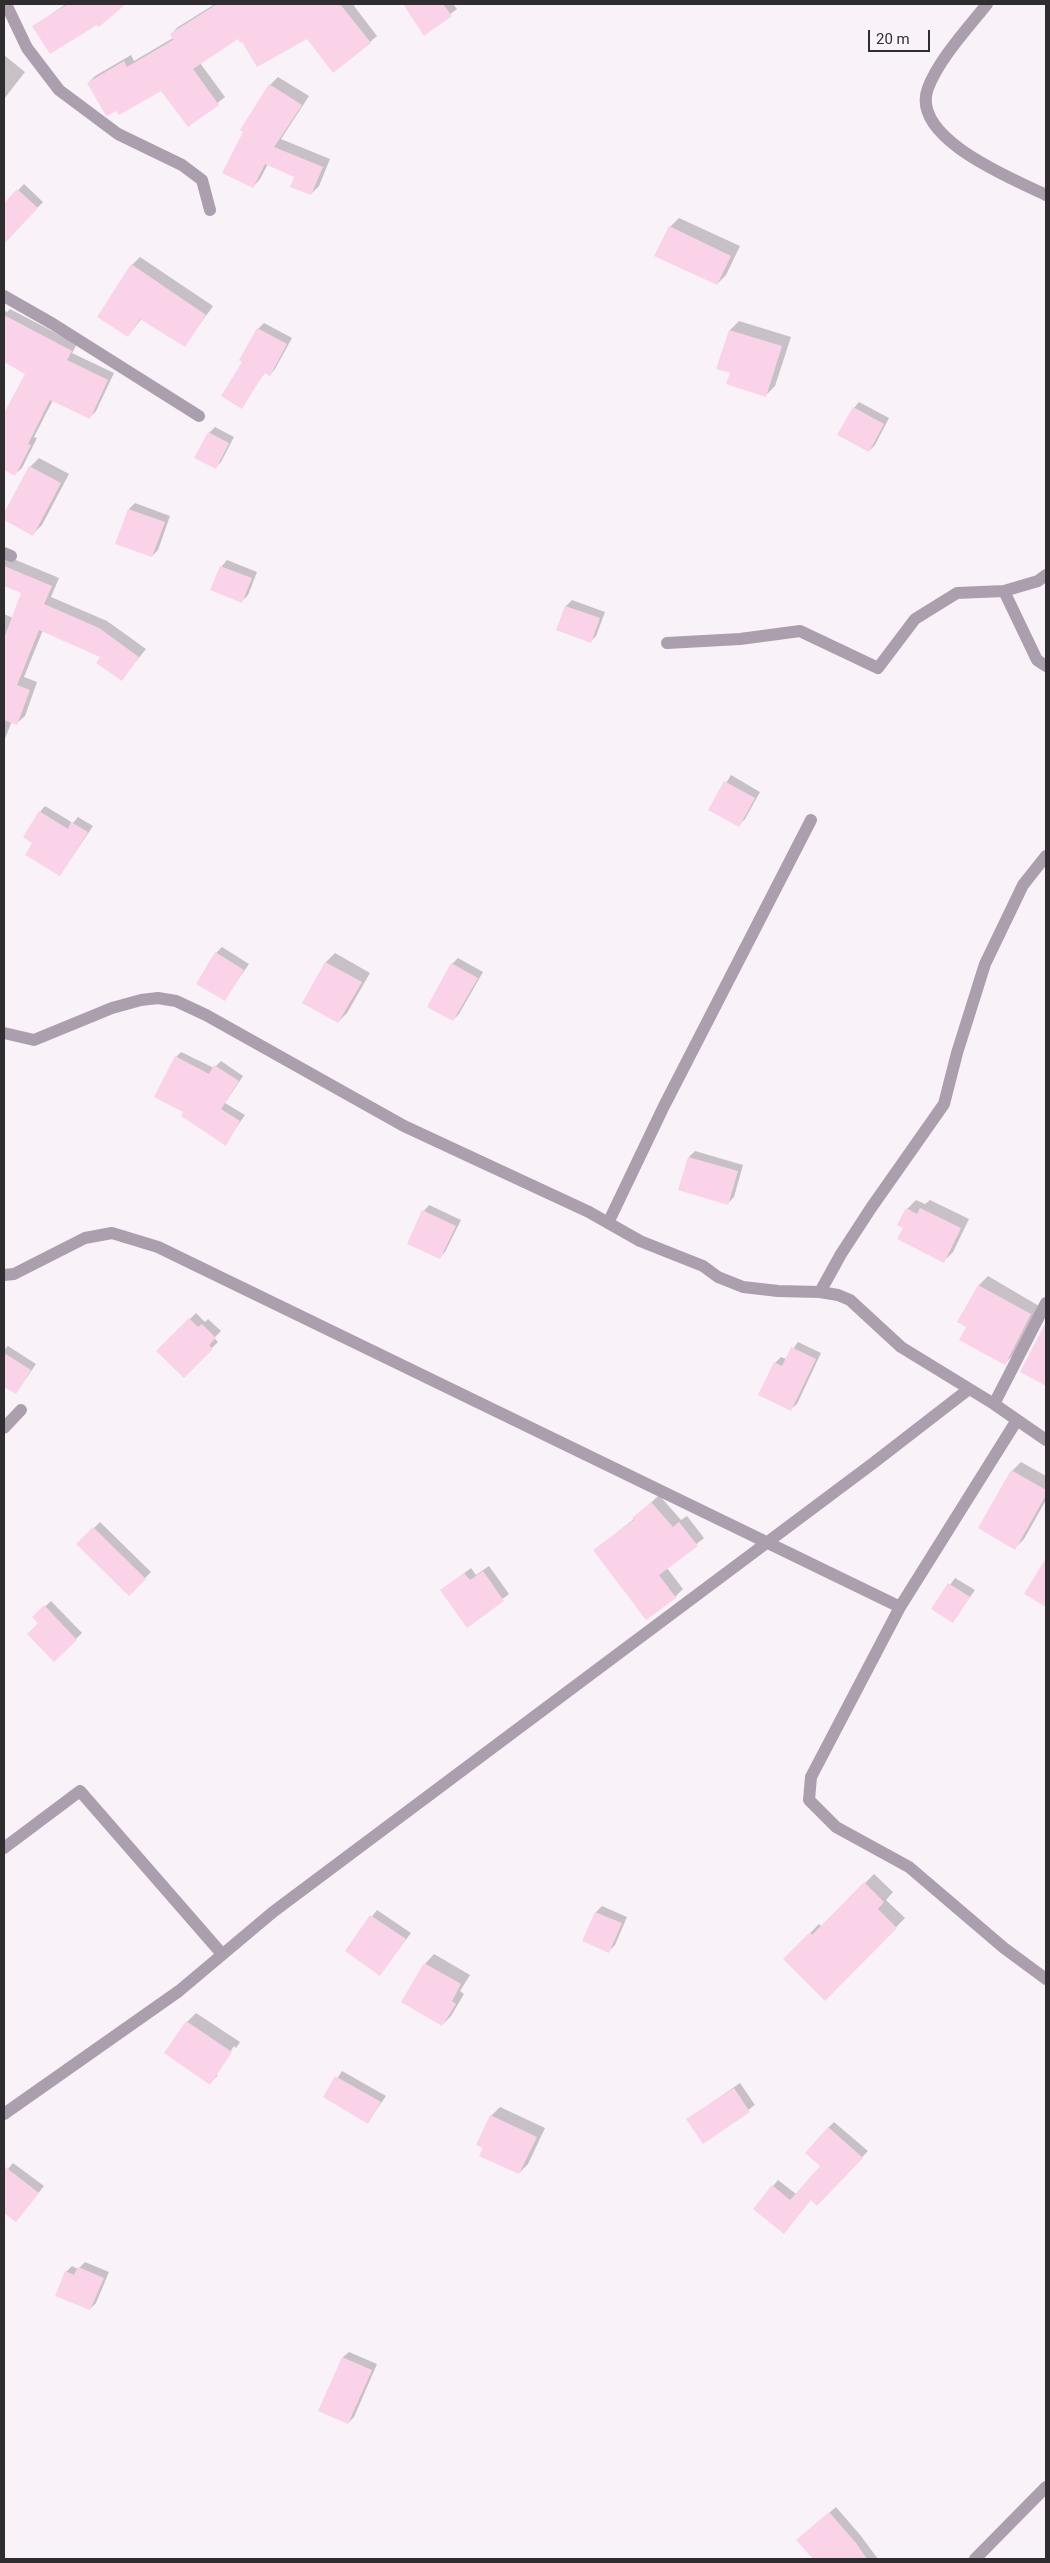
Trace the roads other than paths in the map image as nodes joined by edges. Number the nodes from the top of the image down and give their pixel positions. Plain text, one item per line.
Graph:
1 (6, 4) edge
2 (986, 4) edge
3 (1046, 195) edge
4 (210, 210) dead end
5 (4, 296) edge
6 (199, 416) dead end
7 (1046, 576) edge
8 (1004, 591) junction
9 (667, 643) dead end
10 (1046, 666) edge
11 (811, 820) dead end
12 (1046, 856) edge
13 (4, 1033) edge
14 (608, 1223) junction
15 (4, 1275) edge
16 (820, 1292) junction
17 (1046, 1303) edge
18 (969, 1389) junction
19 (994, 1404) junction
20 (21, 1410) dead end
21 (1017, 1420) junction
22 (4, 1428) edge
23 (1046, 1440) edge
24 (766, 1543) junction
25 (900, 1606) junction
26 (4, 1848) edge
27 (222, 1954) junction
28 (1046, 1979) edge
29 (4, 2114) edge
30 (1046, 2488) edge
31 (975, 2559) edge

1 - 4 street
2 - 3 street
5 - 6 street
7 - 8 street
8 - 9 street
8 - 10 street
11 - 14 street
12 - 16 street
13 - 14 street
14 - 16 street
15 - 24 street
16 - 18 street
17 - 19 street
18 - 19 street
18 - 24 street
19 - 21 street
20 - 22 street
21 - 23 street
21 - 25 street
24 - 25 street
24 - 27 street
25 - 28 street
26 - 27 street
27 - 29 street
30 - 31 street

